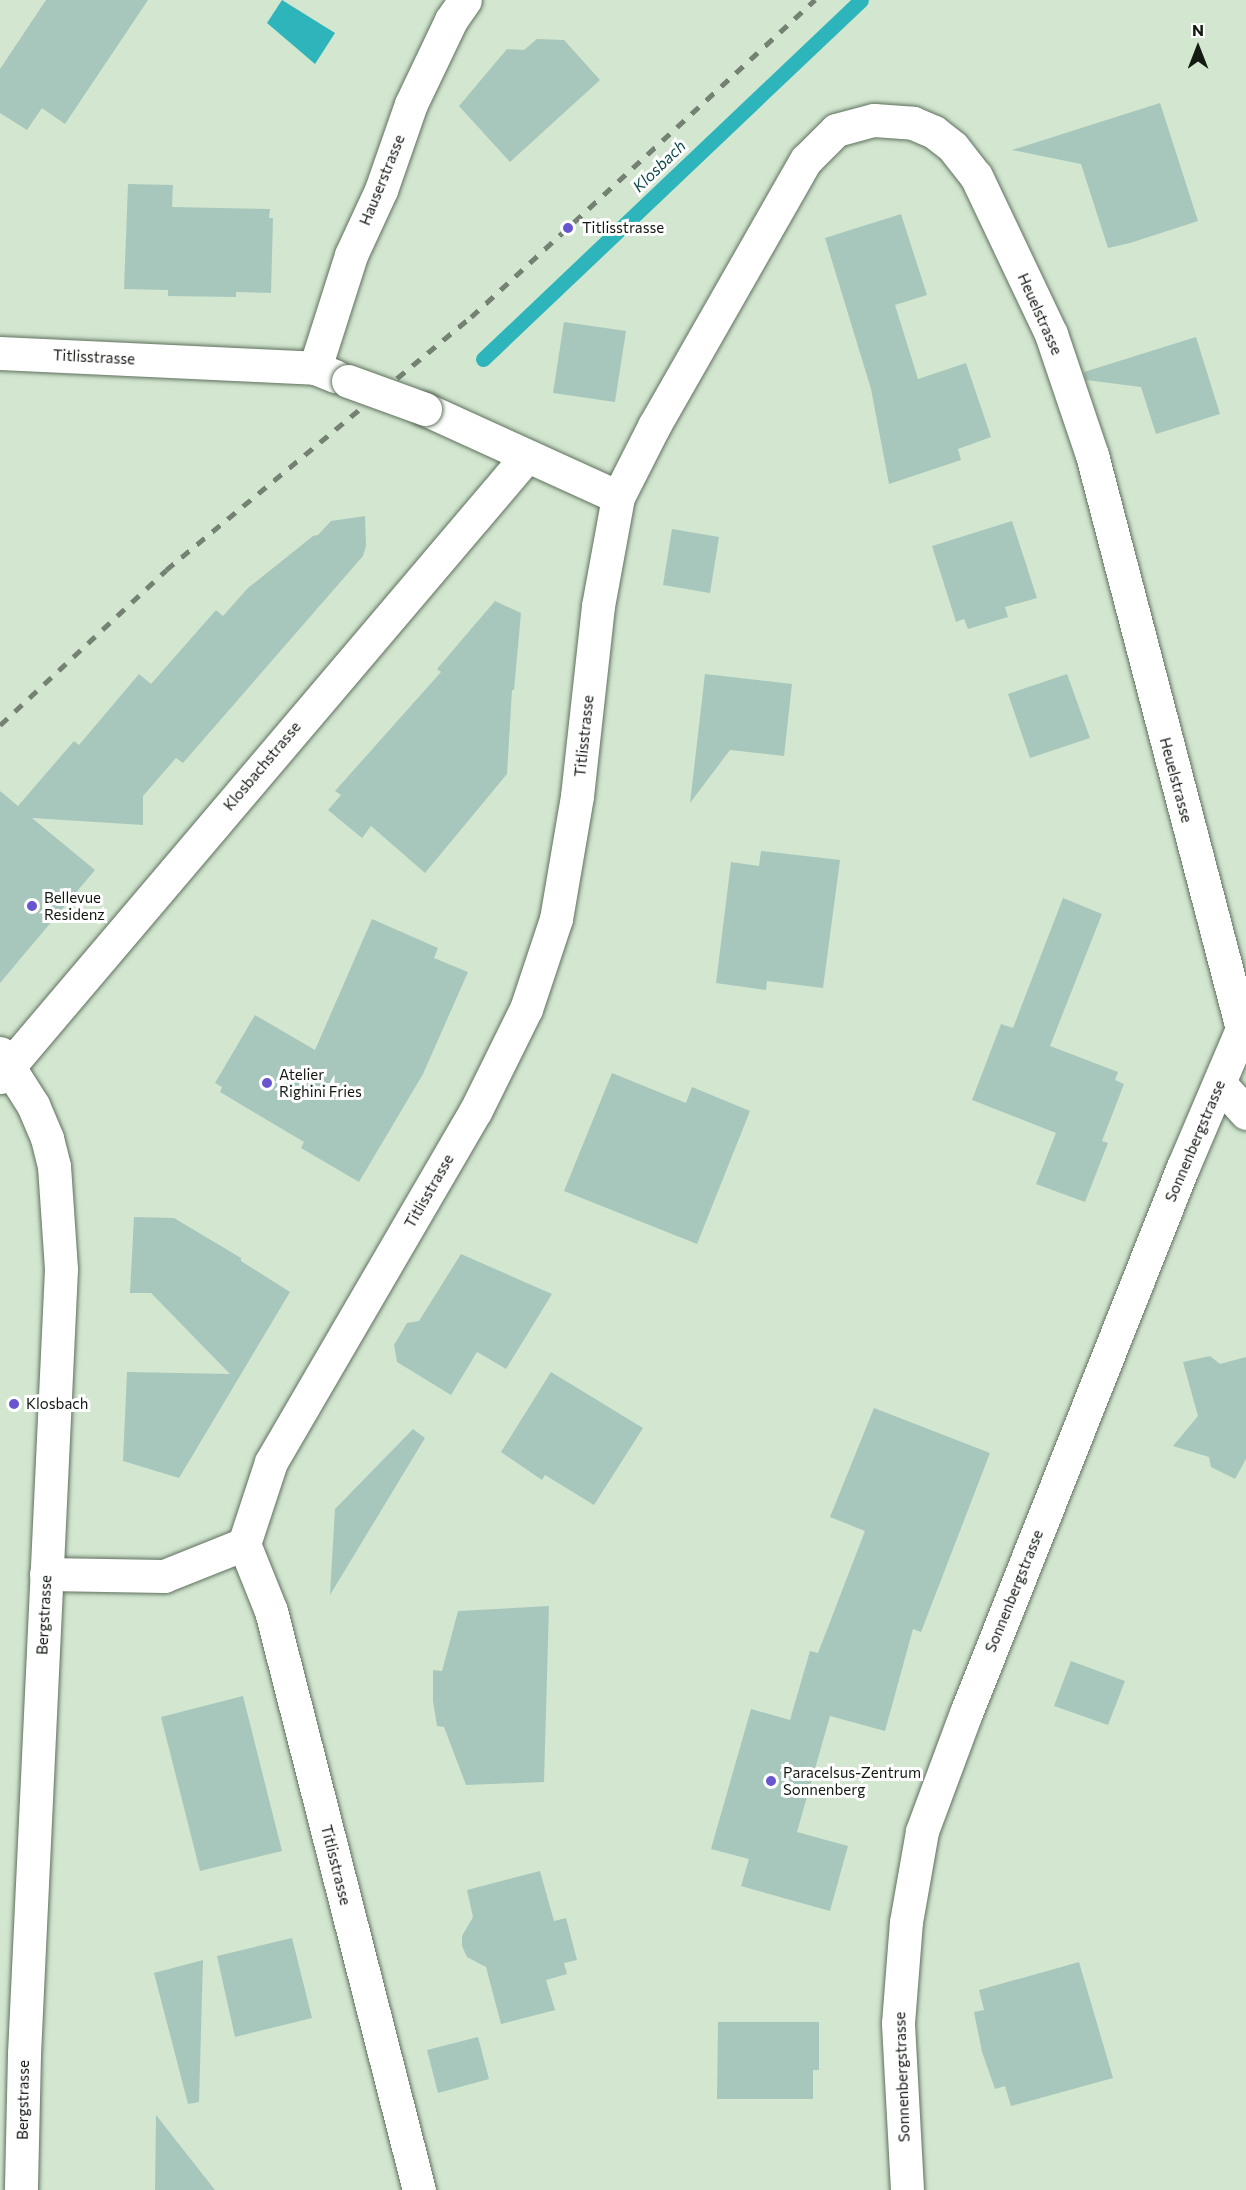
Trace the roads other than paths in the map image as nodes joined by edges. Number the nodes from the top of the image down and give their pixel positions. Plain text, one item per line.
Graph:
1 (465, 0) edge
2 (0, 353) edge
3 (315, 368) junction
4 (526, 457) junction
5 (618, 497) junction
6 (1244, 1024) edge
7 (3, 1065) edge
8 (1220, 1084) junction
9 (1246, 1113) edge
10 (244, 1544) junction
11 (46, 1574) junction
12 (21, 2190) edge
13 (419, 2190) edge
14 (907, 2190) edge

1 - 3 street, Hauserstrasse
2 - 3 street, Titlisstrasse
3 - 4 street, Titlisstrasse, bridge
4 - 5 street, Titlisstrasse
4 - 7 street, Klosbachstrasse
5 - 6 street, Heuelstrasse
5 - 10 street, Titlisstrasse
6 - 8 street, Sonnenbergstrasse
7 - 11 street, Bergstrasse
8 - 9 street
8 - 14 street, Sonnenbergstrasse
10 - 11 street
10 - 13 street, Titlisstrasse
11 - 12 street, Bergstrasse

